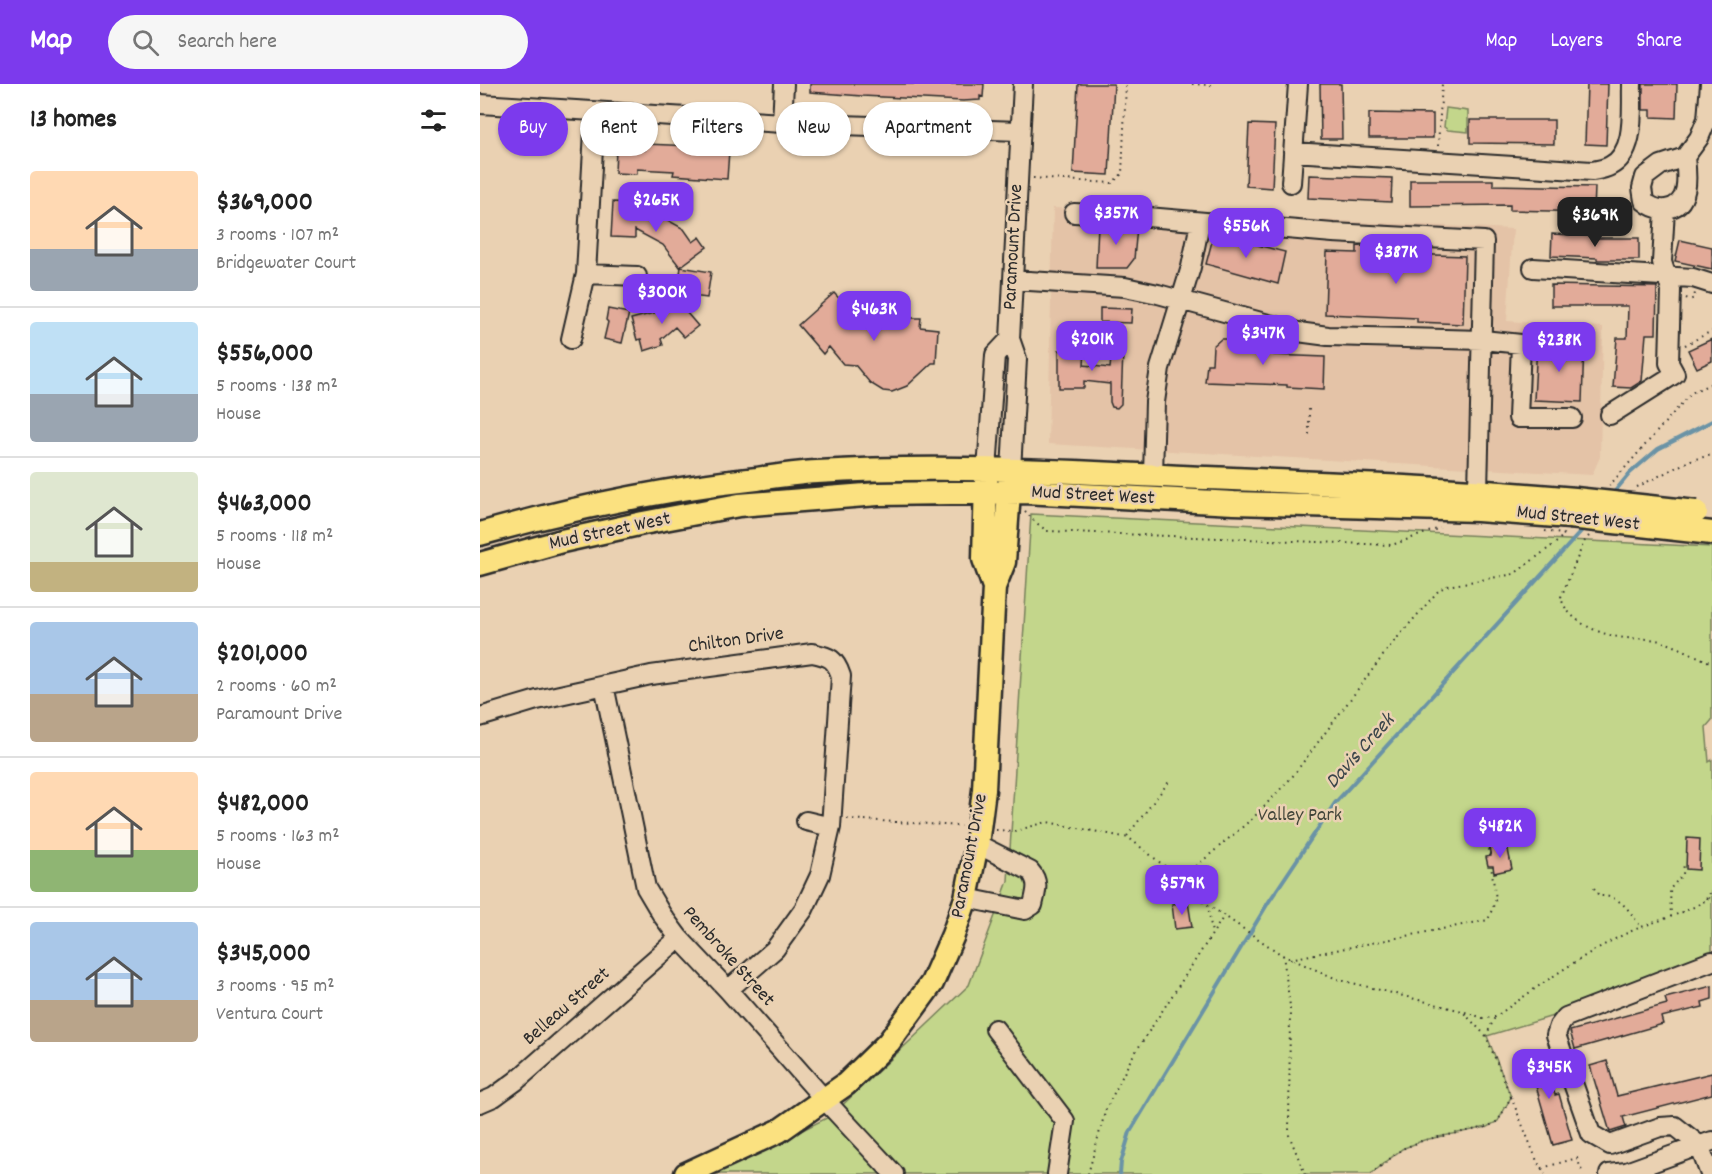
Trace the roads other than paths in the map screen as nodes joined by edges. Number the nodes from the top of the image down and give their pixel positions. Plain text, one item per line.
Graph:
1 (784, 84) edge
2 (1023, 84) edge
3 (1298, 84) edge
4 (1632, 84) edge
5 (1710, 84) edge
6 (783, 102) edge
7 (480, 104) edge
8 (580, 111) edge
9 (658, 116) edge
10 (776, 123) edge
11 (851, 125) edge
12 (1020, 131) junction
13 (1293, 152) junction
14 (593, 156) edge
15 (1685, 157) junction
16 (1291, 183) dead end
17 (1665, 209) junction
18 (1074, 213) dead end
19 (1200, 223) junction
20 (1533, 268) dead end
21 (586, 274) junction
22 (637, 276) dead end
23 (1666, 276) junction
24 (1013, 280) junction
25 (1712, 284) edge
26 (1180, 301) junction
27 (571, 339) dead end
28 (1010, 339) junction
29 (1483, 340) junction
30 (1610, 415) dead end
31 (1572, 418) dead end
32 (987, 470) junction
33 (1153, 475) junction
34 (1010, 482) junction
35 (1478, 490) junction
36 (986, 493) junction
37 (1570, 517) junction
38 (1703, 522) edge
39 (480, 534) edge
40 (480, 564) edge
41 (994, 587) junction
42 (604, 685) junction
43 (480, 717) edge
44 (806, 821) dead end
45 (832, 823) junction
46 (978, 837) junction
47 (966, 898) junction
48 (679, 938) junction
49 (1712, 961) edge
50 (728, 990) junction
51 (995, 1029) dead end
52 (824, 1099) junction
53 (480, 1103) edge
54 (1706, 1143) edge
55 (686, 1174) edge
56 (894, 1174) edge
57 (1057, 1174) edge
58 (1609, 1174) edge
59 (1710, 1174) edge

1 - 6 street
2 - 12 street, Paramount Drive
3 - 13 street
4 - 13 street
5 - 15 street
7 - 8 street
9 - 10 street
11 - 12 street
12 - 24 street, Paramount Drive
13 - 16 street
14 - 21 street
15 - 17 street
15 - 17 street
17 - 23 street
18 - 19 street
19 - 26 street
19 - 29 street
20 - 23 street
21 - 22 street
21 - 27 street
23 - 25 street
23 - 30 street
24 - 26 street
24 - 28 street, Paramount Drive
26 - 29 street
26 - 33 street
28 - 32 street, Paramount Drive
28 - 34 street, Paramount Drive
29 - 31 street
29 - 35 street
32 - 34 main road, Mud Street West
32 - 36 main road, Paramount Drive
32 - 39 main road, Mud Street West
33 - 34 main road, Mud Street West
33 - 35 main road, Mud Street West
34 - 36 main road, Mud Street West
34 - 37 main road, Mud Street West
34 - 41 main road, Paramount Drive
35 - 37 main road, Mud Street West
36 - 40 main road, Mud Street West
36 - 41 main road, Paramount Drive
37 - 38 main road, Mud Street West, bridge
41 - 46 main road, Paramount Drive
42 - 43 street, Chilton Drive
42 - 45 street, Chilton Drive
42 - 48 street, Pembroke Street
44 - 45 street
45 - 50 street, Chilton Drive
46 - 47 main road, Paramount Drive
46 - 47 street
47 - 52 main road, Paramount Drive
48 - 50 street, Pembroke Street
48 - 53 street, Belleau Street
49 - 54 street
50 - 52 street, Pembroke Street
51 - 57 street
52 - 55 main road, Paramount Drive
52 - 56 street, Pembroke Street
54 - 58 street
54 - 59 street

